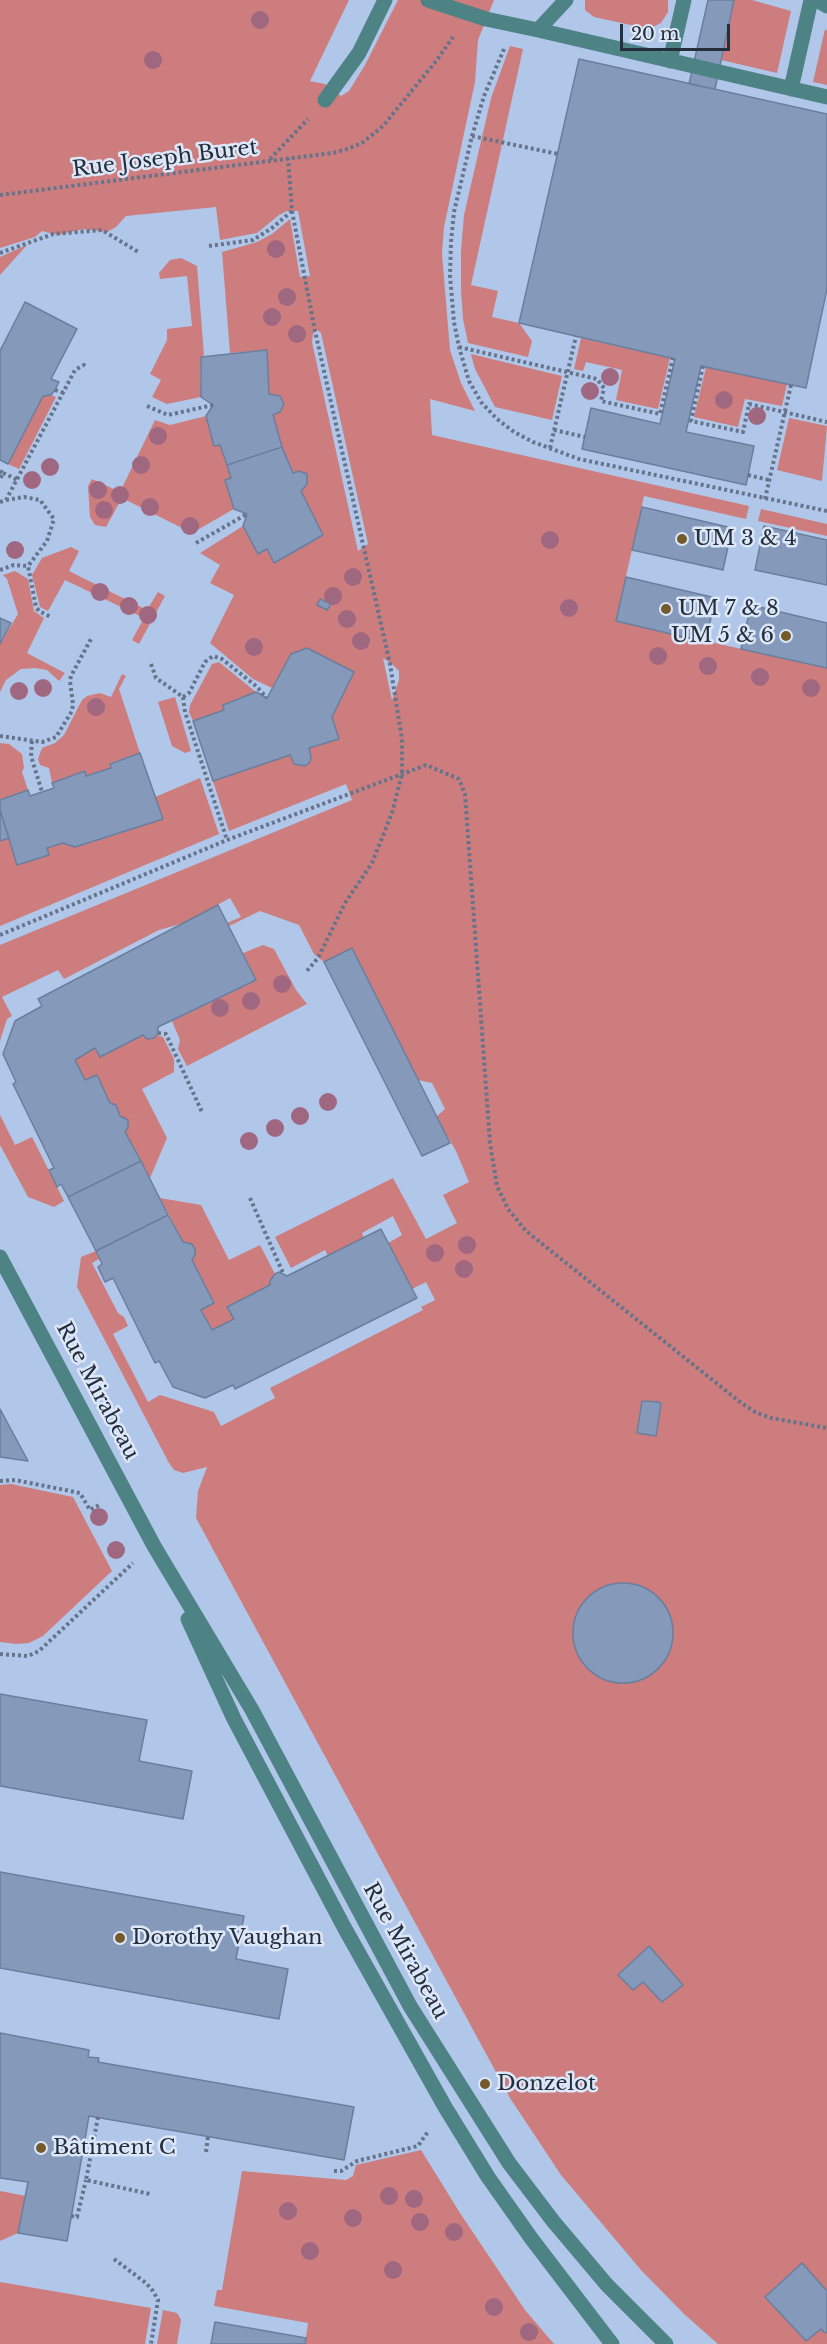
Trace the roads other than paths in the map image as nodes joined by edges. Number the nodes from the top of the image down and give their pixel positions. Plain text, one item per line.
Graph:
1 (384, 0) edge
2 (428, 0) edge
3 (566, 0) edge
4 (684, 0) edge
5 (811, 0) edge
6 (817, 0) edge
7 (827, 6) edge
8 (538, 30) junction
9 (670, 61) junction
10 (791, 88) junction
11 (827, 97) edge
12 (325, 100) road end
13 (0, 1257) edge
14 (154, 1546) junction
15 (612, 2344) edge
16 (666, 2344) edge

1 - 12 street
2 - 8 street
3 - 8 street
4 - 9 street
5 - 10 street
6 - 7 street
8 - 9 street
9 - 10 street
10 - 11 street
13 - 14 street, Rue Mirabeau
14 - 15 street, Rue Mirabeau
14 - 16 street, Rue Mirabeau

